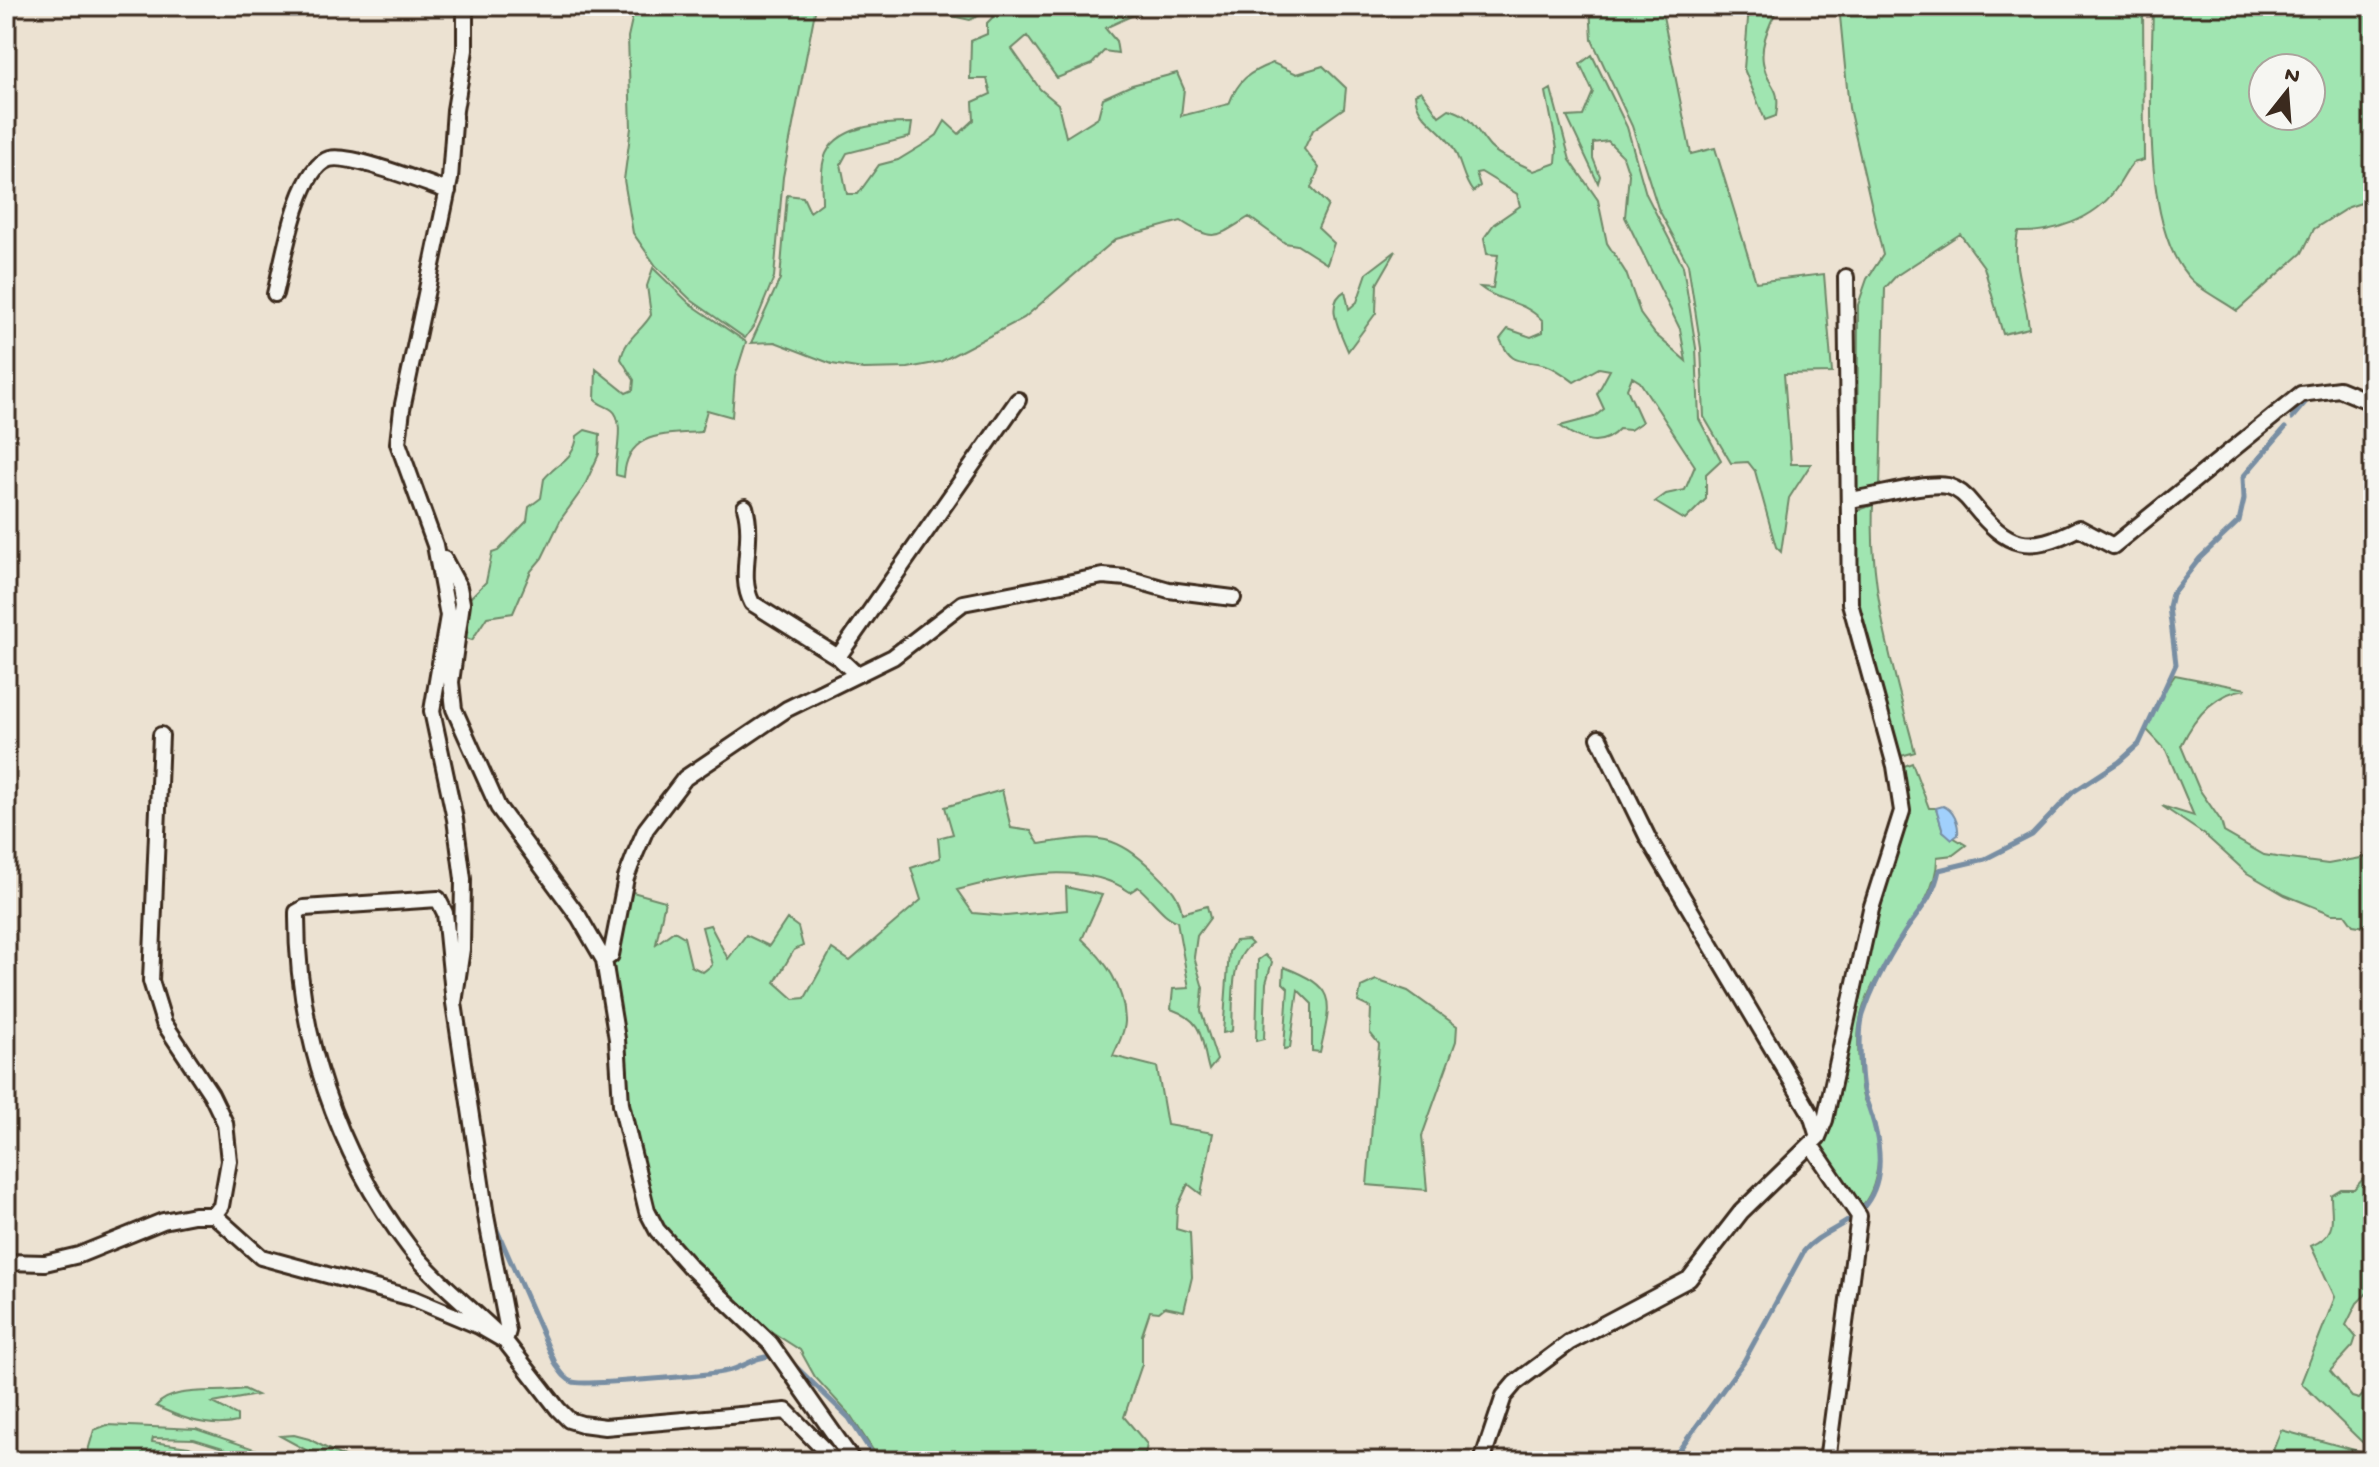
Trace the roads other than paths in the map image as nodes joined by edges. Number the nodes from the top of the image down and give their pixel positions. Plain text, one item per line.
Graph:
1 (465, 6) edge
2 (448, 191) junction
3 (1846, 277) dead end
4 (275, 294) dead end
5 (1018, 400) dead end
6 (2373, 403) edge
7 (1849, 500) junction
8 (745, 507) dead end
9 (435, 545) junction
10 (1233, 598) dead end
11 (838, 657) junction
12 (856, 674) junction
13 (161, 735) dead end
14 (1599, 738) dead end
15 (604, 960) junction
16 (454, 1003) junction
17 (1814, 1141) junction
18 (214, 1215) junction
19 (6, 1262) edge
20 (505, 1341) junction
21 (835, 1461) edge
22 (853, 1461) edge
23 (1482, 1461) edge
24 (1827, 1461) edge

1 - 2 street
2 - 4 street
2 - 9 street
3 - 7 street
5 - 11 street
6 - 7 street
7 - 17 street
8 - 11 street
9 - 15 street
9 - 16 street
10 - 12 street
11 - 12 street
12 - 15 street
13 - 18 street
14 - 17 street
15 - 22 street
16 - 20 street
16 - 20 street
17 - 23 street
17 - 24 street
18 - 19 street
18 - 20 street
20 - 21 street

